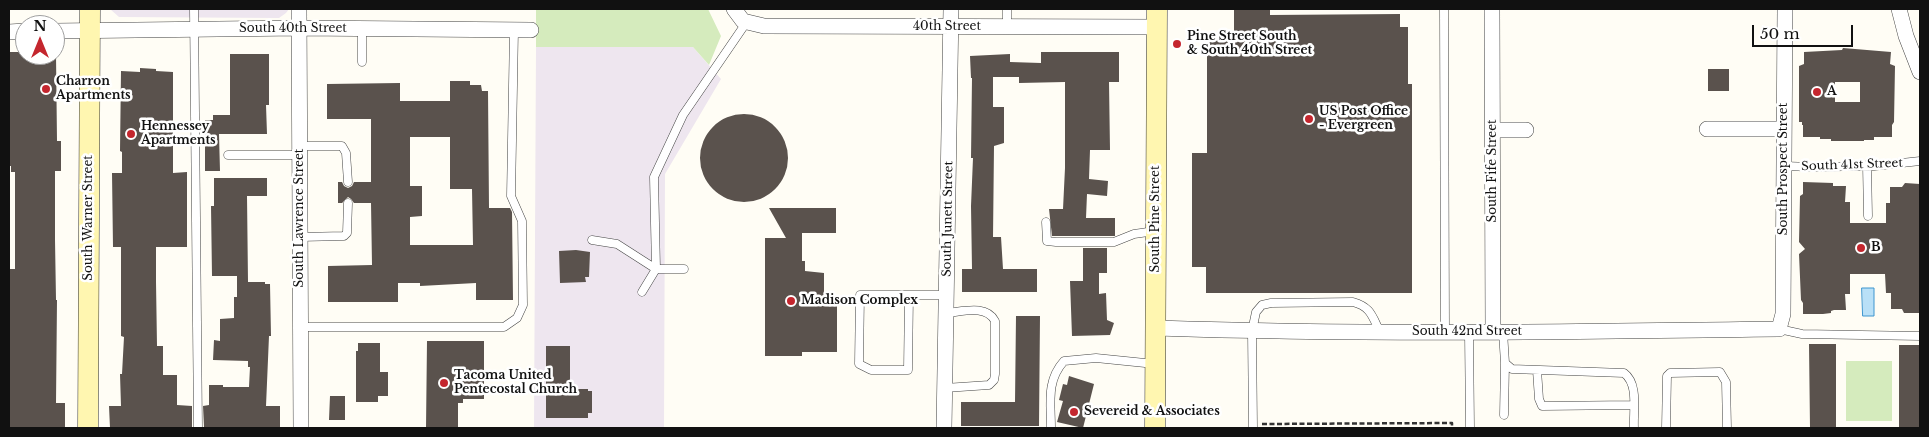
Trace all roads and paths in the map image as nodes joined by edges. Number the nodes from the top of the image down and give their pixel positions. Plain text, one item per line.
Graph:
1 (90, 9) edge
2 (194, 9) edge
3 (299, 9) edge
4 (951, 9) edge
5 (1008, 9) edge
6 (1444, 9) edge
7 (1492, 9) edge
8 (1785, 9) edge
9 (1899, 9) edge
10 (740, 16) edge
11 (1157, 18) edge
12 (951, 27) junction
13 (1007, 27) junction
14 (299, 28) junction
15 (362, 28) junction
16 (195, 30) junction
17 (514, 30) junction
18 (531, 30) dead end
19 (65, 31) edge
20 (90, 31) junction
21 (362, 62) dead end
22 (1920, 72) edge
23 (1707, 128) dead end
24 (1784, 129) junction
25 (1493, 130) junction
26 (1526, 130) dead end
27 (300, 150) junction
28 (228, 154) dead end
29 (1920, 161) edge
30 (1867, 165) junction
31 (1784, 166) junction
32 (348, 182) dead end
33 (348, 202) dead end
34 (1868, 216) dead end
35 (1046, 222) dead end
36 (1155, 232) junction
37 (300, 237) junction
38 (592, 240) dead end
39 (656, 269) junction
40 (684, 269) dead end
41 (642, 292) dead end
42 (909, 295) junction
43 (946, 296) junction
44 (946, 313) junction
45 (300, 327) junction
46 (1156, 328) junction
47 (1779, 329) junction
48 (1252, 331) junction
49 (1380, 332) junction
50 (1469, 332) junction
51 (1498, 332) junction
52 (1445, 333) junction
53 (1920, 336) edge
54 (1505, 363) junction
55 (1155, 364) junction
56 (1537, 370) junction
57 (945, 388) junction
58 (1633, 405) junction
59 (1504, 415) dead end
60 (88, 428) edge
61 (198, 428) edge
62 (301, 428) edge
63 (944, 428) edge
64 (1051, 428) edge
65 (1155, 428) edge
66 (1253, 428) edge
67 (1260, 428) edge
68 (1452, 428) edge
69 (1470, 428) edge
70 (1634, 428) edge
71 (1666, 428) edge
72 (1727, 428) edge

1 - 20 street, South Warner Street
2 - 16 lane
3 - 14 street, South Lawrence Street
4 - 12 street, South Junett Street
5 - 13 lane
6 - 52 lane
7 - 25 street, South Fife Street
8 - 24 street, South Prospect Street
9 - 22 street
10 - 12 street, 40th Street
10 - 39 lane
11 - 13 street, 40th Street
11 - 36 street, South Pine Street
12 - 13 street, 40th Street
12 - 43 street, South Junett Street
14 - 15 street, South 40th Street
14 - 16 street, South 40th Street
14 - 27 street, South Lawrence Street
15 - 17 street, South 40th Street
15 - 21 lane
16 - 20 street, South 40th Street
16 - 61 lane
17 - 18 street, South 40th Street
17 - 45 lane
19 - 20 street, South 40th Street
20 - 60 street, South Warner Street
23 - 24 street
24 - 31 street, South Prospect Street
25 - 26 street
25 - 51 street, South Fife Street
27 - 28 lane
27 - 32 lane
27 - 37 street, South Lawrence Street
29 - 30 lane, South 41st Street
30 - 31 lane, South 41st Street
30 - 34 lane
31 - 47 street, South Prospect Street
33 - 37 lane
35 - 36 lane
36 - 46 street, South Pine Street
37 - 45 street, South Lawrence Street
38 - 39 lane
39 - 40 lane
39 - 41 lane
42 - 42 lane
42 - 43 lane
43 - 44 street, South Junett Street
44 - 57 street, South Junett Street
44 - 57 lane
45 - 62 street, South Lawrence Street
46 - 48 street, South 42nd Street
46 - 55 street, South Pine Street
47 - 51 street, South 42nd Street
47 - 53 lane
48 - 49 street, South 42nd Street
48 - 49 lane
48 - 66 lane
49 - 52 street, South 42nd Street
50 - 51 street, South 42nd Street
50 - 52 street, South 42nd Street
50 - 69 lane
51 - 54 lane
54 - 56 lane
54 - 59 lane
55 - 64 lane
55 - 65 street, South Pine Street
56 - 58 lane
56 - 58 lane
57 - 63 street, South Junett Street
58 - 70 lane
67 - 68 path
71 - 72 lane

